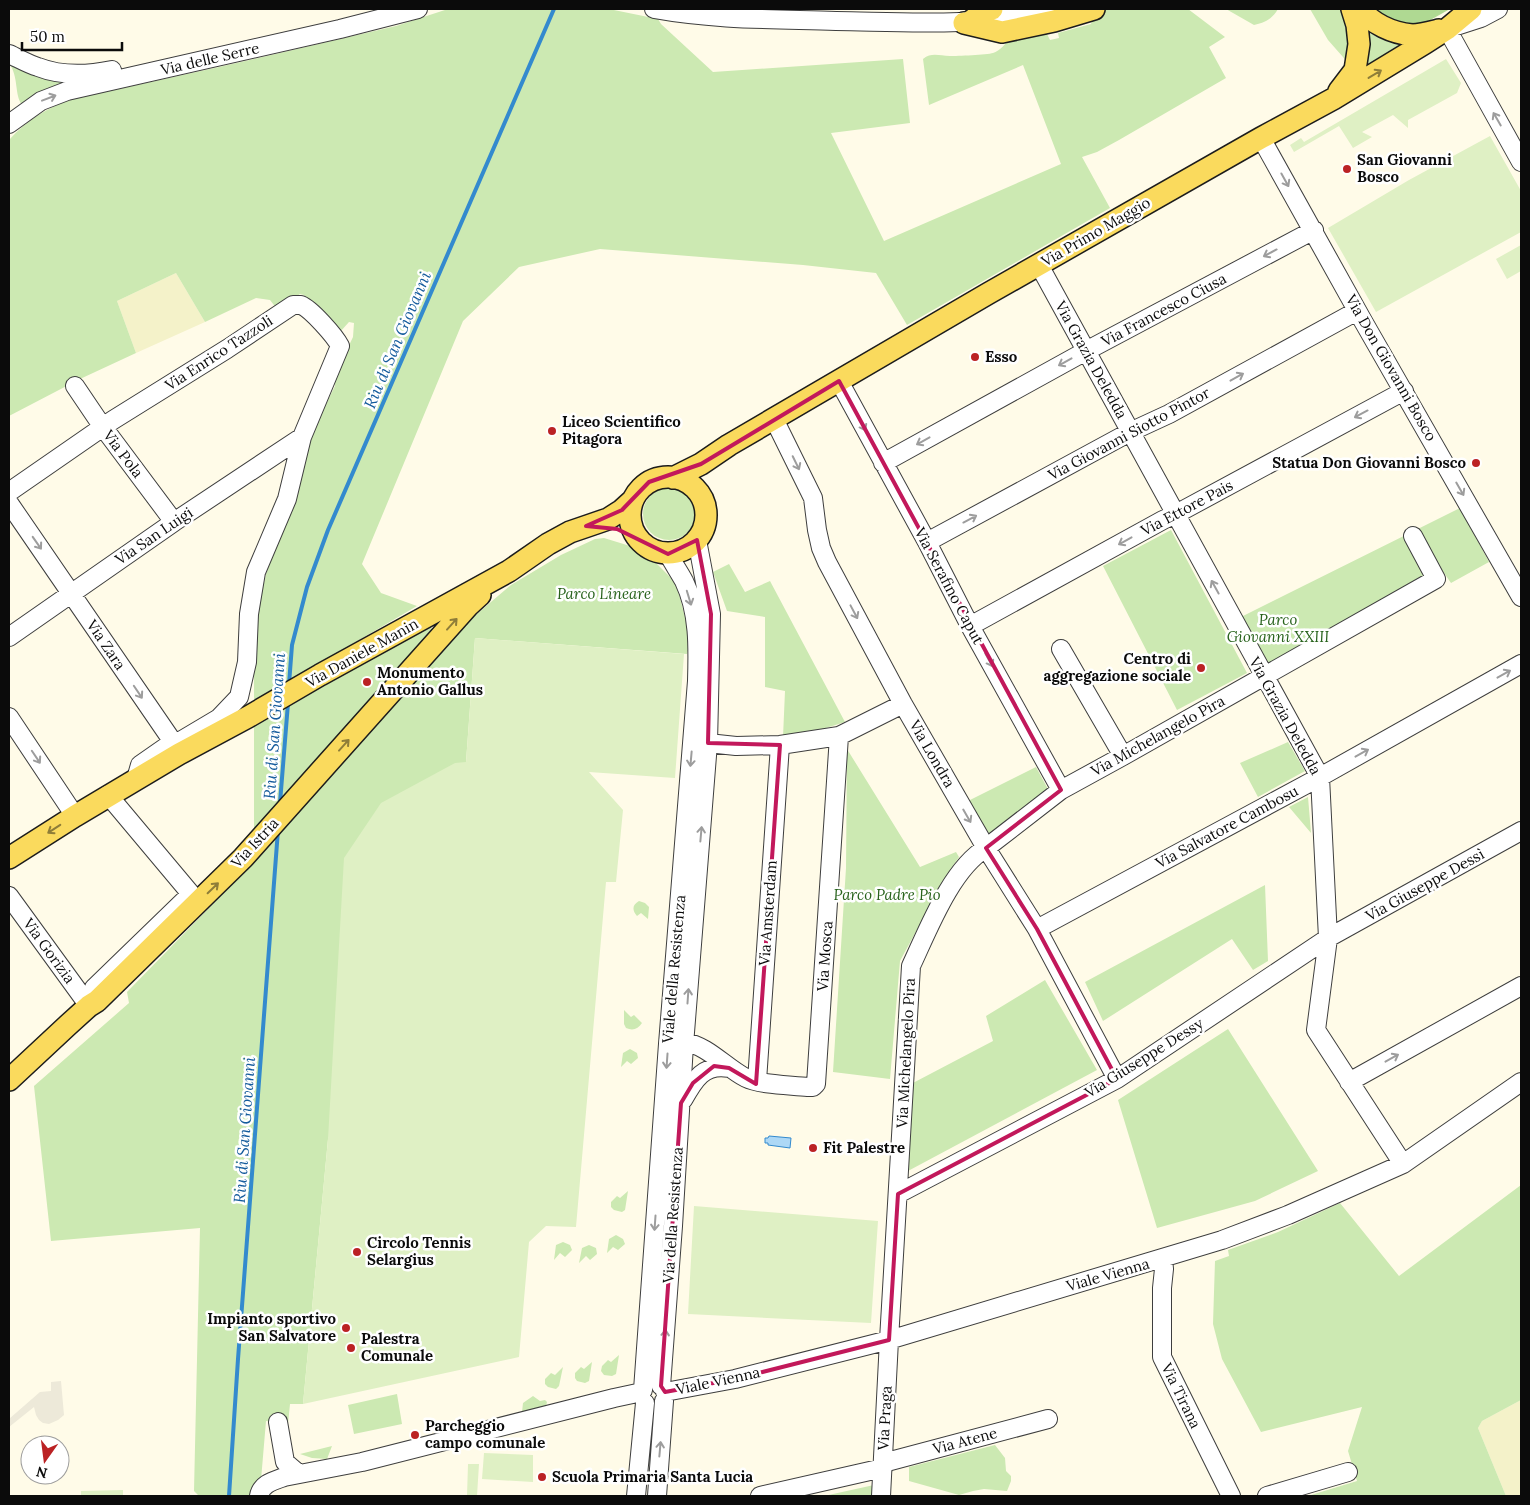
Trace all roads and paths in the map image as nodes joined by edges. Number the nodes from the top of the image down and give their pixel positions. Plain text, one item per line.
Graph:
1 (378, 9) edge
2 (418, 9) edge
3 (654, 9) edge
4 (1046, 9) edge
5 (1094, 9) edge
6 (1352, 9) edge
7 (1360, 9) edge
8 (1471, 9) edge
9 (1498, 9) edge
10 (1001, 13) edge
11 (967, 22) junction
12 (1447, 29) junction
13 (9, 54) edge
14 (1333, 99) junction
15 (9, 124) edge
16 (1261, 138) junction
17 (1521, 162) edge
18 (1314, 230) junction
19 (1039, 265) junction
20 (1357, 311) junction
21 (1086, 351) junction
22 (839, 381) junction
23 (75, 386) dead end
24 (1404, 391) junction
25 (774, 419) junction
26 (103, 427) junction
27 (1130, 432) junction
28 (302, 437) junction
29 (719, 453) junction
30 (883, 463) junction
31 (672, 478) junction
32 (9, 492) edge
33 (702, 497) junction
34 (633, 500) junction
35 (9, 503) edge
36 (1176, 514) junction
37 (174, 522) junction
38 (586, 526) junction
39 (1413, 536) dead end
40 (637, 537) junction
41 (697, 540) junction
42 (927, 542) junction
43 (668, 554) junction
44 (510, 571) junction
45 (71, 593) junction
46 (1521, 597) edge
47 (970, 626) junction
48 (9, 637) edge
49 (1061, 649) dead end
50 (1521, 664) edge
51 (1263, 676) junction
52 (903, 704) junction
53 (9, 717) edge
54 (840, 736) junction
55 (173, 742) junction
56 (708, 743) junction
57 (780, 745) junction
58 (1123, 756) junction
59 (1320, 777) junction
60 (136, 778) junction
61 (1060, 790) junction
62 (108, 795) junction
63 (75, 816) junction
64 (1521, 832) edge
65 (986, 848) junction
66 (9, 858) edge
67 (9, 896) edge
68 (1037, 929) junction
69 (1328, 938) junction
70 (1521, 986) edge
71 (89, 1006) junction
72 (685, 1044) junction
73 (729, 1068) junction
74 (1116, 1079) junction
75 (9, 1080) edge
76 (756, 1081) junction
77 (1349, 1082) junction
78 (1521, 1082) edge
79 (681, 1103) junction
80 (1403, 1164) junction
81 (898, 1194) junction
82 (1163, 1259) junction
83 (889, 1340) junction
84 (663, 1393) junction
85 (644, 1395) junction
86 (1048, 1419) dead end
87 (278, 1422) dead end
88 (883, 1466) junction
89 (1348, 1472) dead end
90 (291, 1476) junction
91 (259, 1496) edge
92 (636, 1496) edge
93 (657, 1496) edge
94 (760, 1496) edge
95 (881, 1496) edge
96 (1231, 1496) edge
97 (1266, 1496) edge

1 - 13 street, Via delle Serre
15 -> 2 street, Via delle Serre
3 - 11 street
4 - 10 street
5 - 11 main road
6 - 14 main road
7 - 12 main road
8 - 12 main road, Via Primo Maggio
9 - 12 street
10 - 11 main road
14 -> 12 main road, Via Primo Maggio
17 -> 12 street
14 - 16 main road, Via Primo Maggio
16 -> 18 street, Via Don Giovanni Bosco
16 - 19 main road, Via Primo Maggio
18 - 20 street, Via Don Giovanni Bosco
18 -> 21 street, Via Francesco Ciusa
19 - 21 street, Via Grazia Deledda
19 - 22 main road, Via Primo Maggio
20 - 24 street, Via Don Giovanni Bosco
27 -> 20 street, Via Giovanni Siotto Pintor
21 - 27 street, Via Grazia Deledda
21 -> 30 street, Via Francesco Ciusa
22 - 25 main road, Via Primo Maggio
22 -> 30 street, Via Serafino Caput
23 - 26 street, Via Pola
24 -> 36 street, Via Ettore Pais
24 -> 46 street, Via Don Giovanni Bosco
25 - 29 main road, Via Primo Maggio
25 -> 52 street, Via Londra
26 - 28 street, Via Enrico Tazzoli
26 - 32 street, Via Enrico Tazzoli
26 - 37 street, Via Pola
27 - 36 street, Via Grazia Deledda
42 -> 27 street, Via Giovanni Siotto Pintor
28 - 37 street, Via San Luigi
28 - 55 street
29 - 31 main road, Via Primo Maggio
29 - 33 main road, Via Primo Maggio
30 - 42 street, Via Serafino Caput
31 - 33 main road
31 - 34 main road
33 - 41 main road
34 - 38 main road, Via Daniele Manin
34 - 40 main road
35 -> 45 street, Via Zara
36 -> 47 street, Via Ettore Pais
51 -> 36 street, Via Grazia Deledda
37 - 45 street, Via San Luigi
38 - 40 main road, Via Daniele Manin
38 - 44 main road, Via Daniele Manin
39 - 51 street, Via Michelangelo Pira
40 - 43 main road
41 - 43 main road
41 - 56 street, Viale della Resistenza
42 - 47 street, Via Serafino Caput
43 -> 85 street, Viale della Resistenza
44 - 60 main road, Via Daniele Manin
71 -> 44 main road, Via Istria
45 - 48 street, Via San Luigi
45 -> 55 street, Via Zara
47 -> 61 street, Via Serafino Caput
49 - 58 street
59 -> 50 street, Via Salvatore Cambosu
51 - 58 street, Via Michelangelo Pira
51 - 59 street, Via Grazia Deledda
52 - 54 street
52 -> 65 street, Via Londra
53 -> 63 street
54 - 57 street
54 - 76 street, Via Mosca
55 - 60 street
56 - 57 street
72 -> 56 street, Viale della Resistenza
57 - 76 street, Via Amsterdam
58 - 61 street, Via Michelangelo Pira
59 - 68 street, Via Salvatore Cambosu
59 - 69 street, Via Grazia Deledda
60 - 62 main road, Via Daniele Manin
61 - 65 street, Via Michelangelo Pira
62 - 63 main road, Via Daniele Manin
62 - 71 street
63 -> 66 main road, Via Daniele Manin
64 - 69 street, Via Giuseppe Dessì
65 - 68 street, Via Londra
65 - 81 street, Via Michelangelo Pira
67 - 71 street, Via Gorizia
68 - 74 street, Via Londra
69 - 74 street, Via Giuseppe Dessy
69 - 77 street, Via Grazia Deledda
77 -> 70 street
71 - 75 main road, Via Istria
72 - 73 street, Via Mosca
72 - 79 street, Via della Resistenza
73 - 76 street, Via Mosca
73 - 79 street
74 - 81 street, Via Giuseppe Dessy
77 - 80 street, Via Grazia Deledda
78 - 80 street, Viale Vienna
84 -> 79 street, Via della Resistenza
80 - 82 street, Viale Vienna
81 - 83 street, Via Michelangelo Pira
82 - 83 street, Viale Vienna
82 - 96 street, Via Tirana
83 - 84 street, Viale Vienna
83 - 88 street, Via Praga
84 - 85 street, Viale Vienna
93 -> 84 street, Via della Resistenza
85 - 90 street
85 - 92 street, Viale della Resistenza
86 - 88 street, Via Atene
87 - 90 street
88 - 94 street, Via Atene
88 - 95 street, Via Praga
89 - 97 street
90 - 91 street

